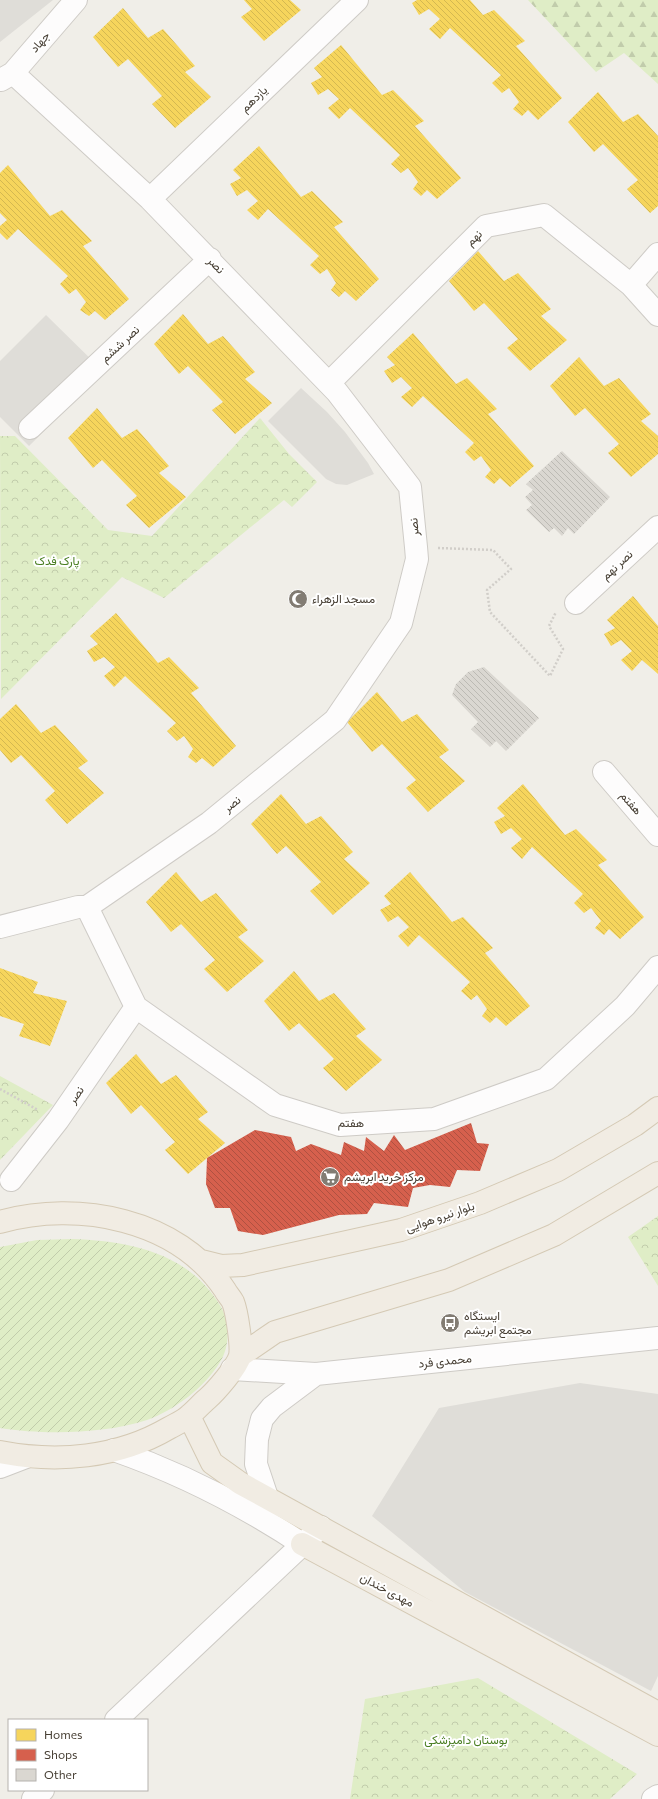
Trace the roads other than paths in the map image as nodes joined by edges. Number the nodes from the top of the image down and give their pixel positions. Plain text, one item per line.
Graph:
1 (76, 0) edge
2 (357, 0) edge
3 (6, 77) edge
4 (150, 199) junction
5 (658, 254) edge
6 (210, 259) junction
7 (631, 285) junction
8 (658, 315) edge
9 (329, 383) junction
10 (30, 428) dead end
11 (658, 527) edge
12 (576, 603) road end
13 (604, 772) dead end
14 (658, 835) edge
15 (87, 907) junction
16 (0, 927) edge
17 (658, 967) edge
18 (136, 1007) junction
19 (658, 1108) edge
20 (658, 1173) edge
21 (11, 1180) dead end
22 (0, 1222) edge
23 (201, 1261) junction
24 (658, 1338) edge
25 (236, 1362) junction
26 (316, 1374) junction
27 (189, 1416) junction
28 (114, 1450) junction
29 (0, 1452) edge
30 (26, 1457) junction
31 (0, 1467) edge
32 (267, 1498) junction
33 (321, 1527) junction
34 (302, 1544) junction
35 (658, 1714) edge
36 (117, 1719) edge
37 (658, 1735) edge
38 (42, 1791) edge
39 (658, 1796) edge
40 (33, 1799) edge
41 (653, 1799) edge

1 - 3 street, جهاد
2 - 4 street, یازدهم
3 - 4 street, نصر
4 - 6 street, نصر
5 - 7 street
6 - 9 street, نصر
6 - 10 street, نصر ششم
7 - 8 street
7 - 9 street, نهم
9 - 15 street, نصر
11 - 12 street, نصر نهم
13 - 14 street, هفتم
15 - 16 street, نصر
15 - 18 street, هفتم
17 - 18 street, هفتم
18 - 21 street, نصر
19 - 23 main road, بلوار نیرو هوایی
20 - 25 main road
22 - 23 main road
23 - 25 main road
24 - 26 street, محمدی فرد
25 - 26 street, محمدی فرد
25 - 27 main road
26 - 32 street
27 - 28 main road
27 - 32 main road, مهدی خندان
28 - 30 main road
28 - 34 street, مهدی خندان
29 - 30 main road
30 - 31 street
32 - 33 main road, مهدی خندان
33 - 34 street
33 - 35 main road, مهدی خندان
34 - 36 street
34 - 37 main road, مهدی خندان
38 - 40 street
39 - 41 street

